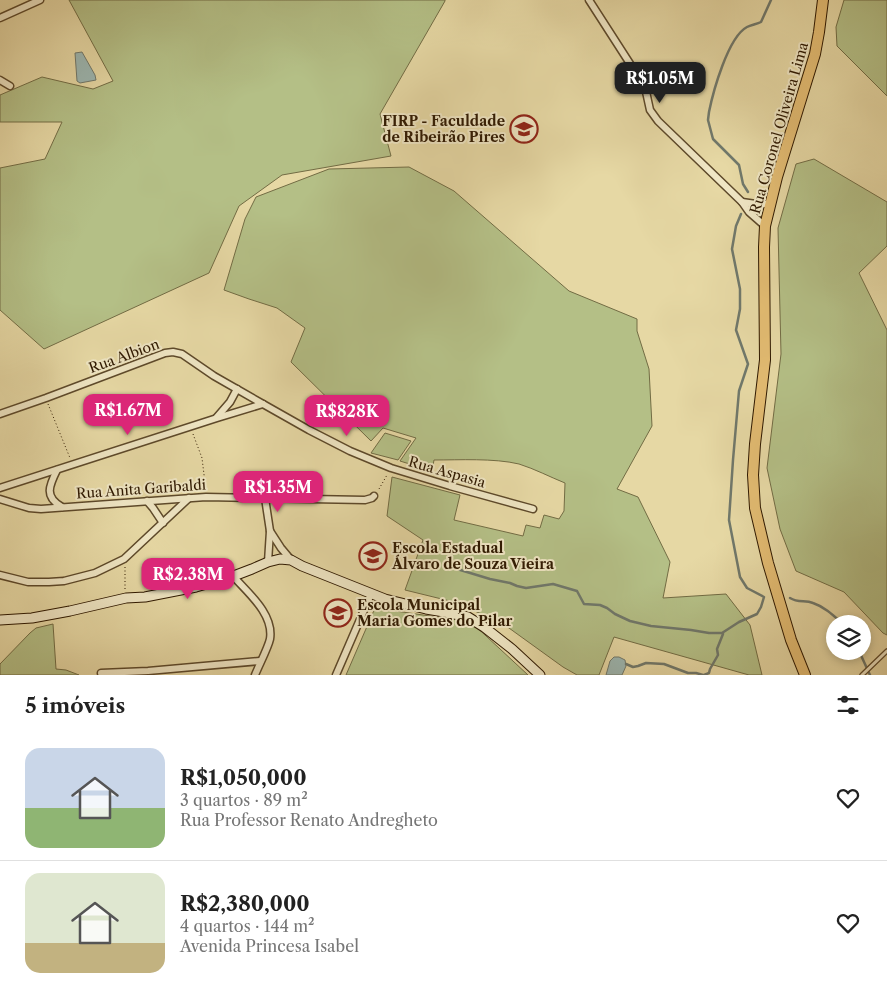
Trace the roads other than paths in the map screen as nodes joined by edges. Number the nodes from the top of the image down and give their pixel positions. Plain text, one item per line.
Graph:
1 (40, 0) edge
2 (589, 0) edge
3 (823, 0) edge
4 (0, 18) edge
5 (0, 80) edge
6 (10, 86) dead end
7 (745, 203) junction
8 (771, 204) junction
9 (765, 226) junction
10 (173, 352) joint
11 (238, 390) junction
12 (262, 404) junction
13 (0, 414) edge
14 (217, 418) junction
15 (57, 470) junction
16 (0, 488) edge
17 (374, 496) road end
18 (189, 498) junction
19 (265, 498) junction
20 (0, 499) edge
21 (147, 501) junction
22 (63, 508) junction
23 (533, 509) dead end
24 (163, 523) junction
25 (270, 531) junction
26 (291, 560) junction
27 (268, 562) junction
28 (0, 575) edge
29 (234, 576) junction
30 (371, 594) junction
31 (0, 620) edge
32 (887, 651) edge
33 (260, 662) junction
34 (102, 673) dead end
35 (255, 675) edge
36 (336, 675) edge
37 (540, 675) edge
38 (805, 675) edge
39 (862, 675) edge

1 - 4 street
2 - 7 street
3 - 8 main road, Rua Coronel Oliveira Lima
5 - 6 street
7 - 8 street
7 - 9 street
8 - 9 main road, Rua Coronel Oliveira Lima
9 - 38 main road, Rua Coronel Oliveira Lima
10 - 11 street, Rua Aspasia
10 - 13 street, Rua Albion
11 - 12 street, Rua Aspasia
11 - 14 street
12 - 14 street
12 - 23 street, Rua Aspasia
14 - 15 street
15 - 16 street
15 - 22 street
17 - 19 street, Rua Anita Garibaldi
18 - 19 street, Rua Anita Garibaldi
18 - 21 street, Rua Anita Garibaldi
18 - 24 street
19 - 25 street
20 - 22 street, Rua Anita Garibaldi
21 - 22 street, Rua Anita Garibaldi
21 - 24 street
24 - 28 street
25 - 26 street
25 - 27 street
26 - 27 main road
26 - 30 main road
27 - 29 main road
29 - 31 main road
29 - 33 street
30 - 36 street
30 - 37 main road
32 - 39 lane
33 - 34 street
33 - 35 street

